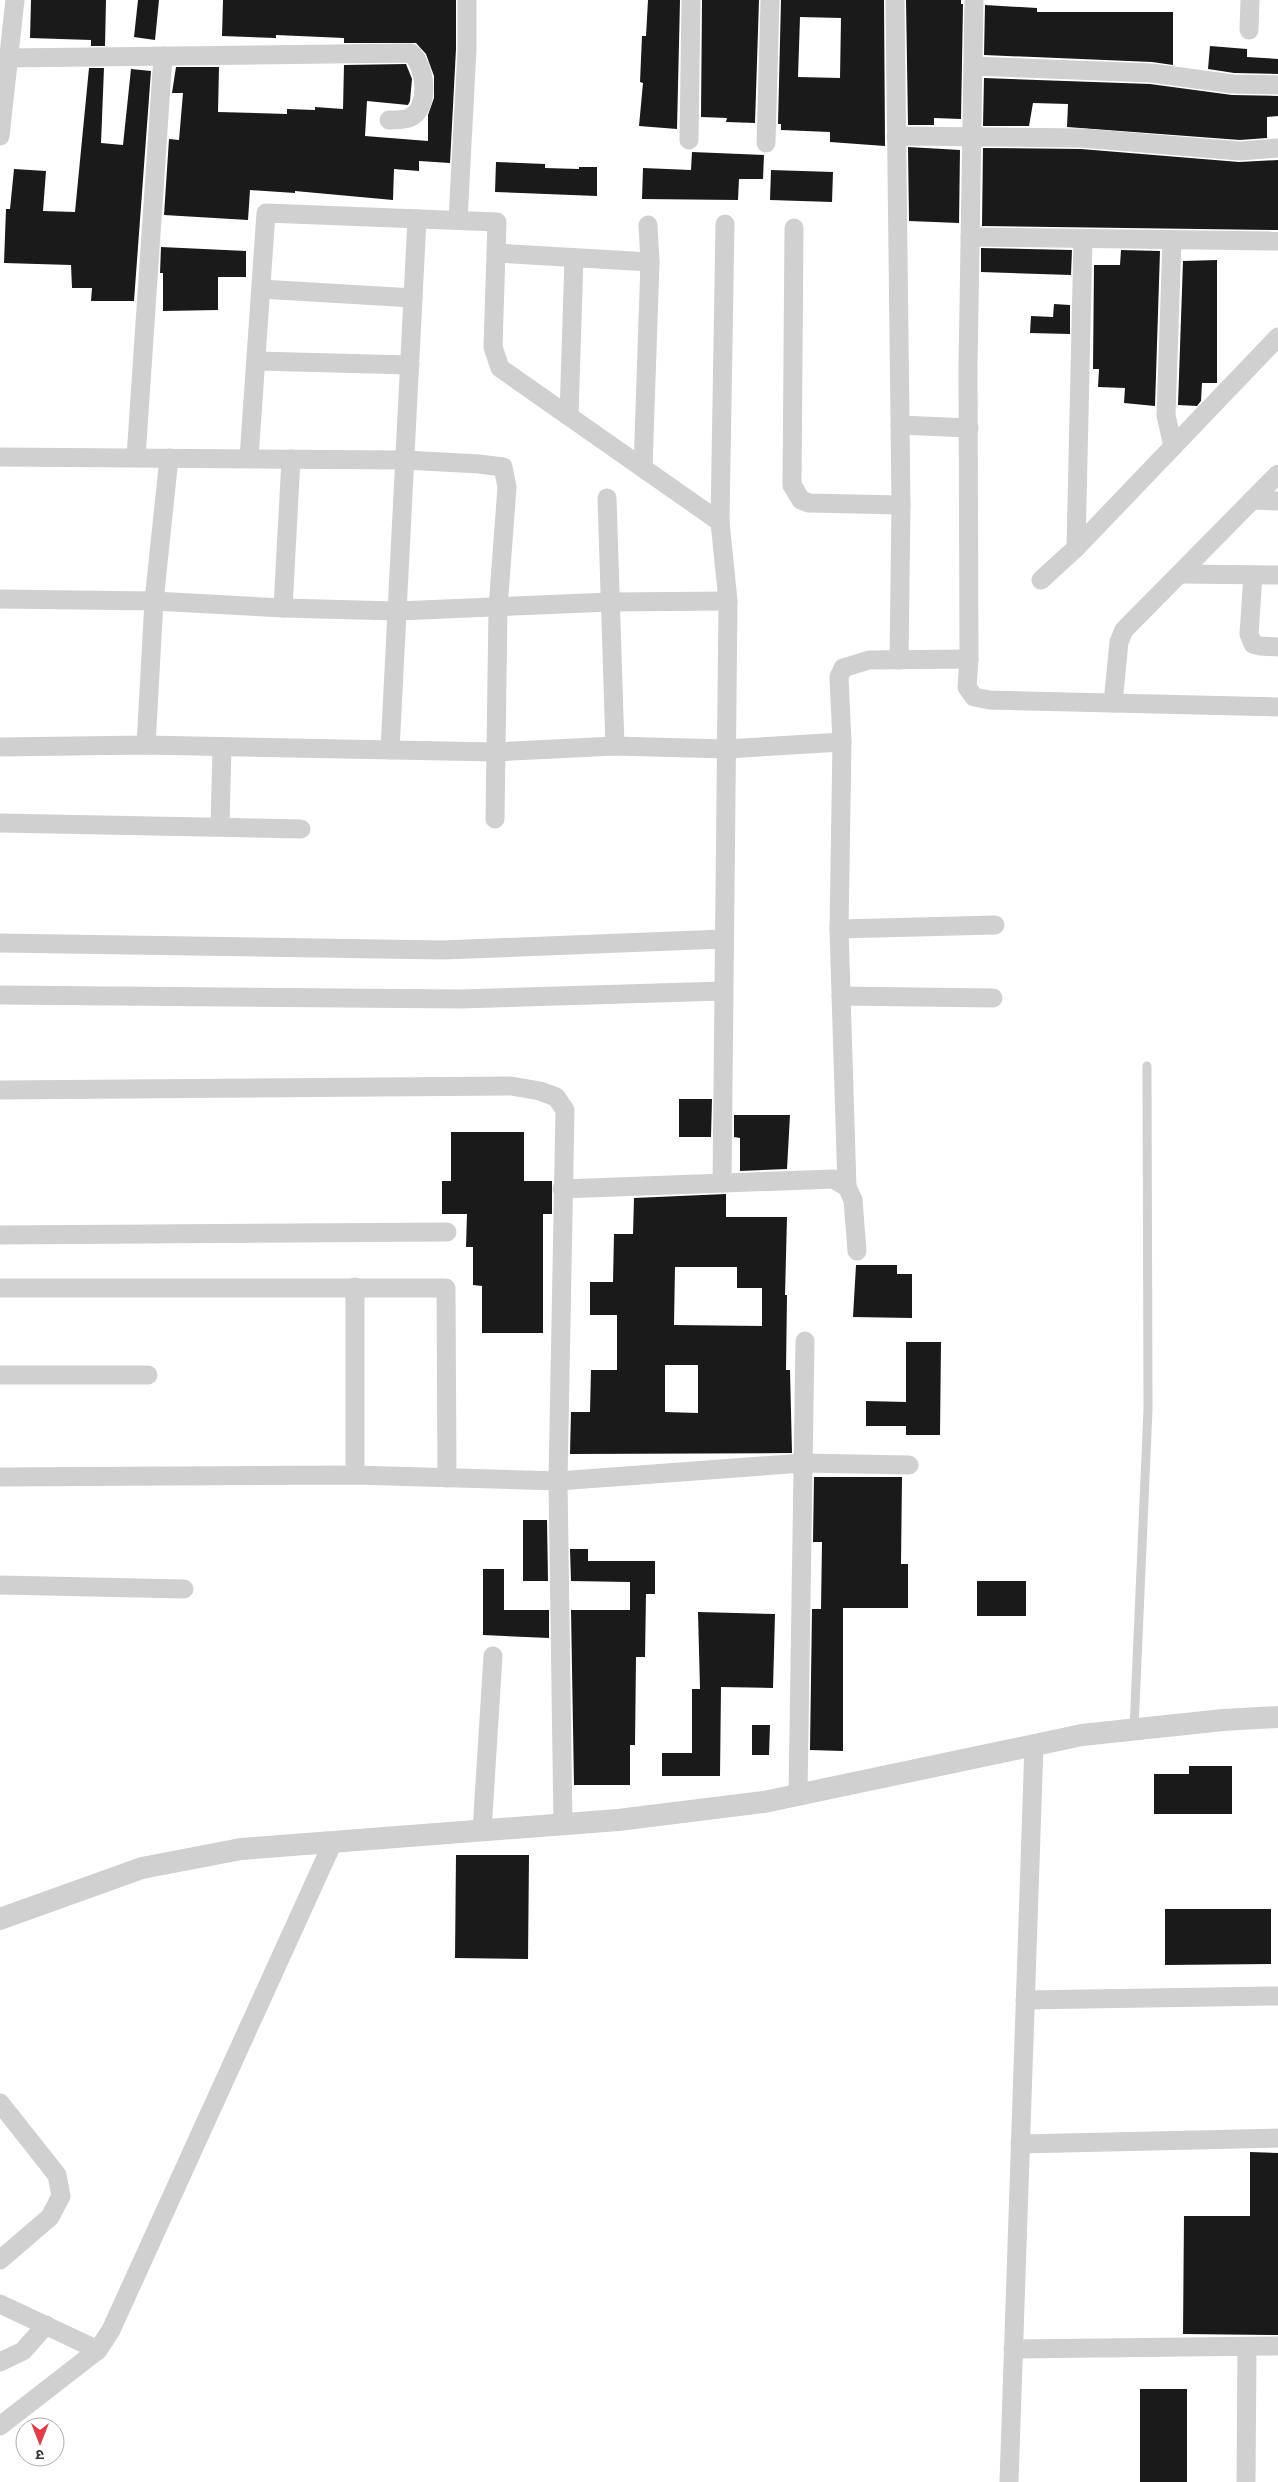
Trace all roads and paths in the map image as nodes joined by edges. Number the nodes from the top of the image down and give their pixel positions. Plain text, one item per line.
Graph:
1 (15, 0) edge
2 (467, 0) edge
3 (691, 0) edge
4 (770, 0) edge
5 (895, 0) edge
6 (974, 0) edge
7 (1250, 0) edge
8 (1249, 30) dead end
9 (163, 56) junction
10 (5, 66) edge
11 (973, 66) junction
12 (1278, 85) edge
13 (389, 120) dead end
14 (0, 128) edge
15 (0, 136) edge
16 (896, 136) junction
17 (972, 136) junction
18 (689, 140) dead end
19 (766, 143) dead end
20 (1278, 148) edge
21 (418, 219) junction
22 (458, 220) junction
23 (725, 224) dead end
24 (648, 225) dead end
25 (794, 228) dead end
26 (970, 237) junction
27 (1083, 239) junction
28 (1172, 240) junction
29 (1278, 241) edge
30 (496, 253) junction
31 (574, 258) junction
32 (650, 262) junction
33 (261, 289) junction
34 (413, 298) junction
35 (1278, 337) edge
36 (257, 361) junction
37 (410, 365) junction
38 (569, 415) junction
39 (900, 425) junction
40 (968, 428) junction
41 (1173, 447) junction
42 (0, 457) edge
43 (136, 457) junction
44 (169, 458) junction
45 (249, 458) junction
46 (291, 459) junction
47 (405, 460) junction
48 (643, 468) junction
49 (1278, 474) edge
50 (608, 498) dead end
51 (1252, 500) junction
52 (1278, 500) edge
53 (901, 505) junction
54 (720, 522) junction
55 (1076, 548) junction
56 (1181, 574) junction
57 (1253, 575) junction
58 (1278, 575) edge
59 (1041, 580) dead end
60 (0, 598) edge
61 (154, 601) junction
62 (728, 601) junction
63 (611, 602) junction
64 (283, 608) junction
65 (498, 608) junction
66 (397, 611) junction
67 (1278, 647) edge
68 (969, 658) junction
69 (899, 660) junction
70 (1113, 703) junction
71 (1278, 707) edge
72 (842, 742) junction
73 (146, 745) junction
74 (615, 746) junction
75 (0, 747) edge
76 (222, 748) junction
77 (726, 748) junction
78 (390, 750) junction
79 (495, 752) junction
80 (495, 819) dead end
81 (0, 823) edge
82 (220, 826) junction
83 (301, 829) dead end
84 (994, 925) dead end
85 (839, 929) junction
86 (723, 939) junction
87 (0, 943) edge
88 (723, 991) junction
89 (0, 994) edge
90 (841, 996) junction
91 (993, 998) dead end
92 (1147, 1066) dead end
93 (0, 1090) edge
94 (722, 1183) junction
95 (847, 1188) junction
96 (562, 1189) junction
97 (447, 1232) dead end
98 (0, 1235) edge
99 (857, 1251) dead end
100 (354, 1287) junction
101 (0, 1288) edge
102 (805, 1341) dead end
103 (148, 1374) dead end
104 (0, 1375) edge
105 (803, 1463) junction
106 (909, 1464) dead end
107 (354, 1475) junction
108 (0, 1477) edge
109 (447, 1478) junction
110 (558, 1481) junction
111 (0, 1585) edge
112 (184, 1589) dead end
113 (494, 1656) dead end
114 (1278, 1718) edge
115 (1134, 1730) junction
116 (1034, 1745) junction
117 (798, 1795) junction
118 (563, 1825) junction
119 (482, 1831) junction
120 (333, 1842) junction
121 (0, 1919) edge
122 (1278, 1996) edge
123 (1025, 2000) junction
124 (0, 2103) edge
125 (1278, 2138) edge
126 (1020, 2144) junction
127 (0, 2260) edge
128 (0, 2304) edge
129 (46, 2325) junction
130 (1278, 2346) edge
131 (1247, 2347) junction
132 (1013, 2349) junction
133 (98, 2350) junction
134 (0, 2362) edge
135 (0, 2426) edge
136 (1008, 2482) edge
137 (1246, 2482) edge

1 - 10 street
2 - 22 street
3 - 18 street
4 - 19 street
5 - 16 street
6 - 11 street
7 - 8 street
9 - 10 street
9 - 13 street
9 - 43 street
10 - 14 street
11 - 12 street
11 - 17 street
14 - 15 street
16 - 17 street
16 - 39 street
17 - 20 street
17 - 26 street
21 - 22 street
21 - 33 street
21 - 34 street
22 - 30 street
23 - 54 street
24 - 32 street
25 - 53 street
26 - 27 street
26 - 40 street
27 - 28 street
27 - 55 street
28 - 29 street
28 - 41 street
30 - 31 street
30 - 38 street
31 - 32 street
31 - 38 street
32 - 48 street
33 - 34 street
33 - 36 street
34 - 37 street
35 - 41 street
36 - 37 street
36 - 45 street
37 - 47 street
38 - 48 street
39 - 40 street
39 - 53 street
40 - 68 street
41 - 55 street
42 - 43 street
43 - 44 street
44 - 45 street
44 - 61 street
45 - 46 street
46 - 47 street
46 - 64 street
47 - 65 street
47 - 66 street
48 - 54 street
49 - 51 street
50 - 63 street
51 - 52 street
51 - 56 street
53 - 69 street
54 - 62 street
55 - 59 street
56 - 57 street
56 - 70 street
57 - 58 street
57 - 67 street
60 - 61 street
61 - 64 street
61 - 73 street
62 - 63 street
62 - 77 street
63 - 65 street
63 - 74 street
64 - 66 street
65 - 66 street
65 - 79 street
66 - 78 street
68 - 69 street
68 - 70 street
69 - 72 street
70 - 71 street
72 - 77 street
72 - 85 street
73 - 75 street
73 - 76 street
74 - 77 street
74 - 79 street
76 - 78 street
76 - 82 street
77 - 86 street
78 - 79 street
79 - 80 street
81 - 82 street
82 - 83 street
84 - 85 street
85 - 90 street
86 - 87 street
86 - 88 street
88 - 89 street
88 - 94 street
90 - 91 street
90 - 95 street
92 - 115 lane
93 - 96 street
94 - 95 street
94 - 96 street
95 - 99 street
96 - 110 street
97 - 98 street
100 - 101 street
100 - 107 street
100 - 109 street
102 - 105 street
103 - 104 street
105 - 106 street
105 - 110 street
105 - 117 street
107 - 108 street
107 - 109 street
109 - 110 street
110 - 118 street
111 - 112 street
113 - 119 street
114 - 115 street
115 - 116 street
116 - 117 street
116 - 123 street
117 - 118 street
118 - 119 street
119 - 120 street
120 - 121 street
120 - 133 street
122 - 123 street
123 - 126 street
124 - 127 street
125 - 126 street
126 - 132 street
128 - 129 street
129 - 133 street
129 - 134 street
130 - 131 street
131 - 132 street
131 - 137 street
132 - 136 street
133 - 135 street

